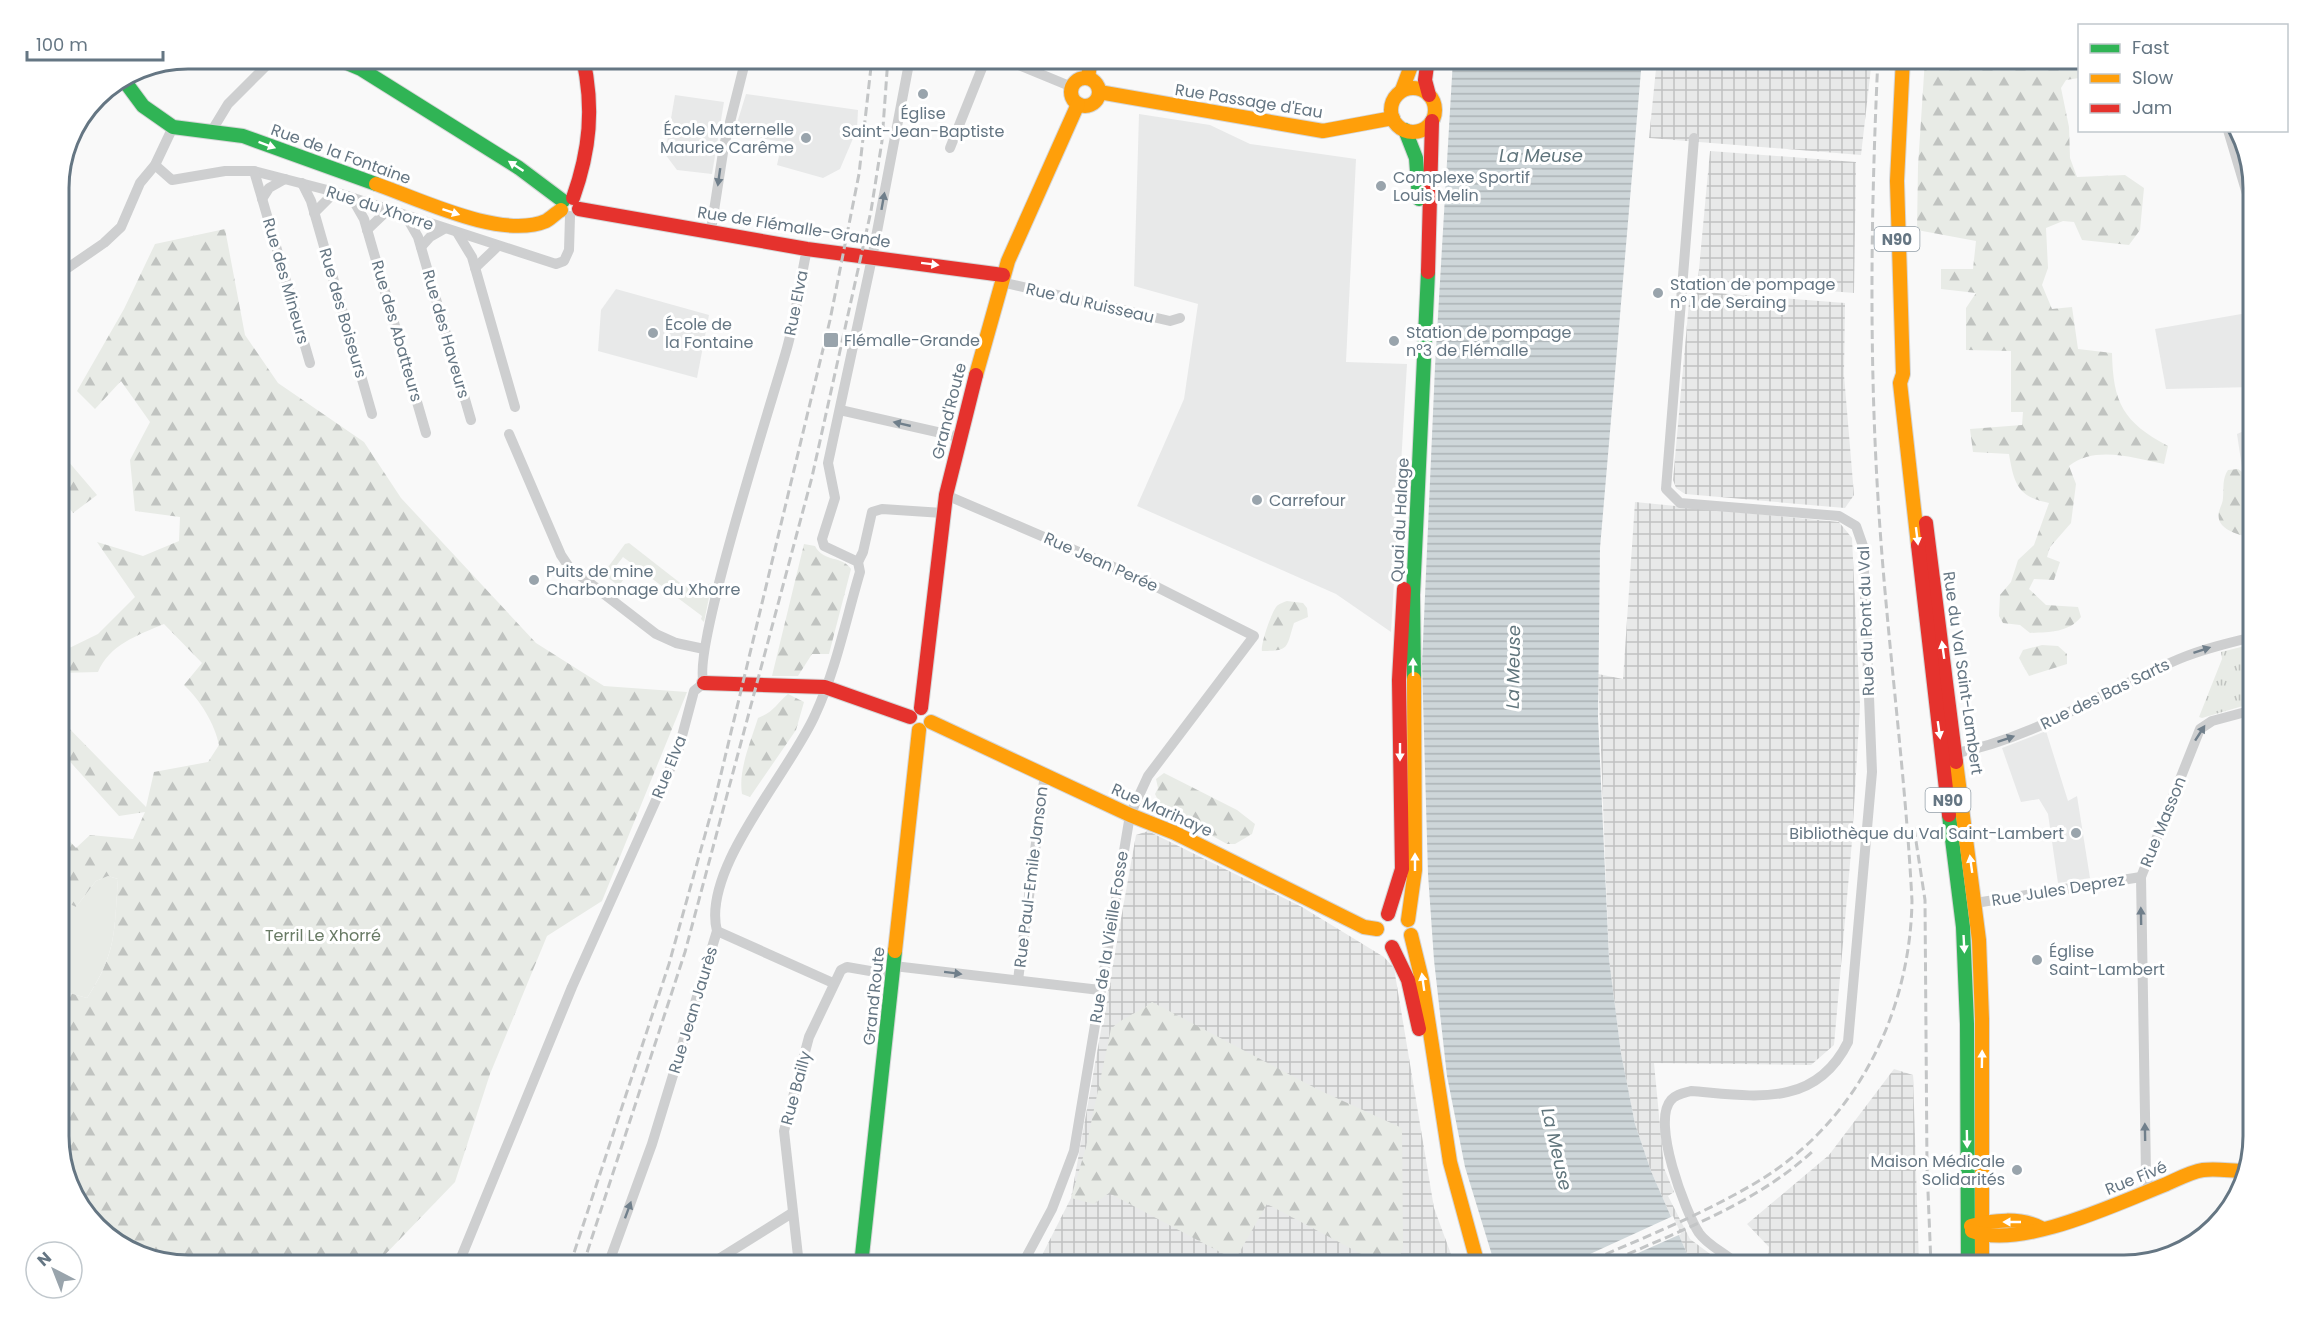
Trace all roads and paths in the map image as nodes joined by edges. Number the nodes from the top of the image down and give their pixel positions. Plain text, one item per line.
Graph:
1 (263, 69) edge
2 (361, 69) edge
3 (585, 69) edge
4 (743, 69) edge
5 (908, 69) edge
6 (982, 69) edge
7 (1029, 69) edge
8 (1089, 69) edge
9 (1410, 69) edge
10 (1426, 69) edge
11 (1902, 69) edge
12 (1088, 78) junction
13 (128, 85) edge
14 (1072, 87) junction
15 (1402, 90) junction
16 (1099, 92) junction
17 (1429, 94) junction
18 (1078, 104) junction
19 (1393, 118) junction
20 (1432, 121) junction
21 (173, 127) junction
22 (1405, 130) junction
23 (211, 132) junction
24 (2229, 132) edge
25 (1694, 138) dead end
26 (950, 148) dead end
27 (155, 165) junction
28 (254, 171) junction
29 (285, 179) junction
30 (2243, 180) edge
31 (302, 183) junction
32 (335, 192) junction
33 (352, 198) junction
34 (262, 199) junction
35 (569, 207) junction
36 (388, 210) junction
37 (314, 213) junction
38 (406, 216) junction
39 (367, 230) junction
40 (444, 230) junction
41 (711, 230) junction
42 (458, 234) junction
43 (421, 247) junction
44 (496, 247) junction
45 (807, 249) junction
46 (872, 258) junction
47 (69, 267) edge
48 (475, 268) junction
49 (1002, 279) junction
50 (1180, 318) dead end
51 (310, 363) dead end
52 (1904, 374) junction
53 (515, 407) dead end
54 (840, 410) junction
55 (372, 414) dead end
56 (471, 420) dead end
57 (426, 433) dead end
58 (509, 434) dead end
59 (959, 437) junction
60 (946, 495) junction
61 (944, 513) junction
62 (858, 562) junction
63 (1254, 636) joint
64 (2243, 640) edge
65 (704, 649) junction
66 (704, 683) junction
67 (825, 687) junction
68 (916, 713) junction
69 (2243, 713) edge
70 (931, 722) junction
71 (919, 730) junction
72 (1957, 753) junction
73 (1942, 755) junction
74 (1045, 774) junction
75 (1130, 814) junction
76 (2141, 877) junction
77 (1976, 903) junction
78 (1962, 905) junction
79 (1388, 914) junction
80 (1408, 920) junction
81 (1377, 929) junction
82 (717, 931) junction
83 (1411, 935) junction
84 (1392, 947) junction
85 (894, 970) junction
86 (1018, 980) junction
87 (833, 983) junction
88 (1100, 990) junction
89 (2238, 1171) edge
90 (2149, 1190) junction
91 (792, 1213) junction
92 (1968, 1228) junction
93 (1982, 1228) junction
94 (463, 1255) edge
95 (612, 1255) edge
96 (726, 1255) edge
97 (798, 1255) edge
98 (862, 1255) edge
99 (1028, 1255) edge
100 (1464, 1255) edge
101 (1474, 1255) edge
102 (1724, 1255) edge
103 (1968, 1255) edge
104 (1982, 1255) edge

1 - 23 street
35 -> 2 main road, Rue de Flémalle-Grande
3 - 35 main road
4 -> 41 street
46 -> 5 street
6 - 26 street
7 - 14 street
8 - 12 main road
9 - 15 main road
10 - 17 main road, Quai du Halage
11 - 52 main road, Rue du Val Saint-Lambert / N90
12 - 14 main road
12 - 16 main road
13 - 21 main road, Rue de la Fontaine
14 - 18 main road
15 - 17 main road
15 - 19 main road
16 - 18 main road
16 - 19 main road, Rue Passage d'Eau
17 - 20 main road, Quai du Halage
18 - 49 main road, Grand'Route
19 - 22 main road, Quai du Halage
20 - 22 main road
80 -> 20 main road, Quai du Halage
21 - 23 main road, Rue de la Fontaine
21 - 27 street
22 -> 79 main road, Quai du Halage
23 -> 35 main road, Rue de la Fontaine
24 - 30 street
25 - 102 street, Rue du Pont du Val
27 - 28 street, Rue du Xhorre
27 - 47 street
28 - 29 street, Rue du Xhorre
28 - 34 street, Rue des Mineurs
29 - 31 street, Rue du Xhorre
29 - 34 street, Rue des Mineurs
31 - 32 street, Rue du Xhorre
31 - 37 street, Rue des Boiseurs
32 - 33 street, Rue du Xhorre
32 - 37 street
33 - 36 street, Rue du Xhorre
33 - 39 street, Rue des Abatteurs
34 - 51 street, Rue des Mineurs
35 - 41 main road, Rue de Flémalle-Grande
35 - 44 street, Rue du Xhorre
36 - 38 street, Rue du Xhorre
36 - 39 street
37 - 55 street, Rue des Boiseurs
38 - 40 street, Rue du Xhorre
38 - 43 street, Rue des Haveurs
39 - 57 street, Rue des Abatteurs
40 - 42 street, Rue du Xhorre
40 - 43 street, Rue des Haveurs
41 - 45 main road, Rue de Flémalle-Grande
42 - 44 street, Rue du Xhorre
42 - 48 street
43 - 56 street, Rue des Haveurs
44 - 48 street
45 - 46 main road, Rue de Flémalle-Grande
45 - 65 street, Rue Elva
46 -> 49 main road, Rue de Flémalle-Grande
46 - 54 street
48 - 53 street
49 - 50 street, Rue du Ruisseau
49 - 59 main road, Grand'Route
72 -> 52 main road, Rue du Val Saint-Lambert / N90
52 -> 73 main road, Rue du Val Saint-Lambert / N90
59 -> 54 street
54 - 62 street
58 - 65 street
59 - 60 main road, Grand'Route
60 - 61 main road, Grand'Route
60 - 63 street, Rue Jean Perée
61 - 62 street, Rue Jean Jaurès
61 - 68 main road, Grand'Route
62 - 67 street, Rue Jean Jaurès
63 - 75 street, Rue de la Vieille Fosse
72 -> 64 street, Rue des Bas Sarts
65 - 66 street, Rue Elva
66 - 67 main road
66 - 94 street, Rue Elva
67 - 68 main road
67 - 82 street, Rue Jean Jaurès
68 - 70 main road
68 - 71 main road
76 -> 69 street, Rue Masson
70 - 71 main road
70 - 74 main road, Rue Marihaye
71 - 85 main road, Grand'Route
72 - 73 street, Rue des Bas Sarts
77 -> 72 main road, Rue du Val Saint-Lambert / N90
73 - 78 main road, Rue du Val Saint-Lambert / N90
74 - 75 main road, Rue Marihaye
74 - 86 street, Rue Paul-Emile Janson
75 - 81 main road, Rue Marihaye
75 - 88 street, Rue de la Vieille Fosse
76 - 77 street, Rue Jules Deprez
90 -> 76 street, Rue Masson
77 - 78 street, Rue Jules Deprez
93 -> 77 main road, Rue du Val Saint-Lambert / N90
78 -> 92 main road, Rue du Val Saint-Lambert / N90
79 - 80 main road
79 - 81 main road
80 - 83 main road
81 - 84 main road
82 - 87 street
95 -> 82 street, Rue Jean Jaurès
83 - 84 main road
101 -> 83 main road
84 - 100 main road
85 -> 86 street
85 - 87 street
85 - 98 main road, Grand'Route
86 - 88 street
87 - 91 street, Rue Bailly
88 - 99 street, Rue de la Vieille Fosse
89 - 90 main road, Rue Fivé
90 - 93 main road, Rue Fivé
91 - 96 street
91 - 97 street, Rue Bailly
92 - 93 main road
92 - 103 main road, Rue du Val Saint-Lambert / N90
93 - 104 main road, Rue du Val Saint-Lambert / N90

